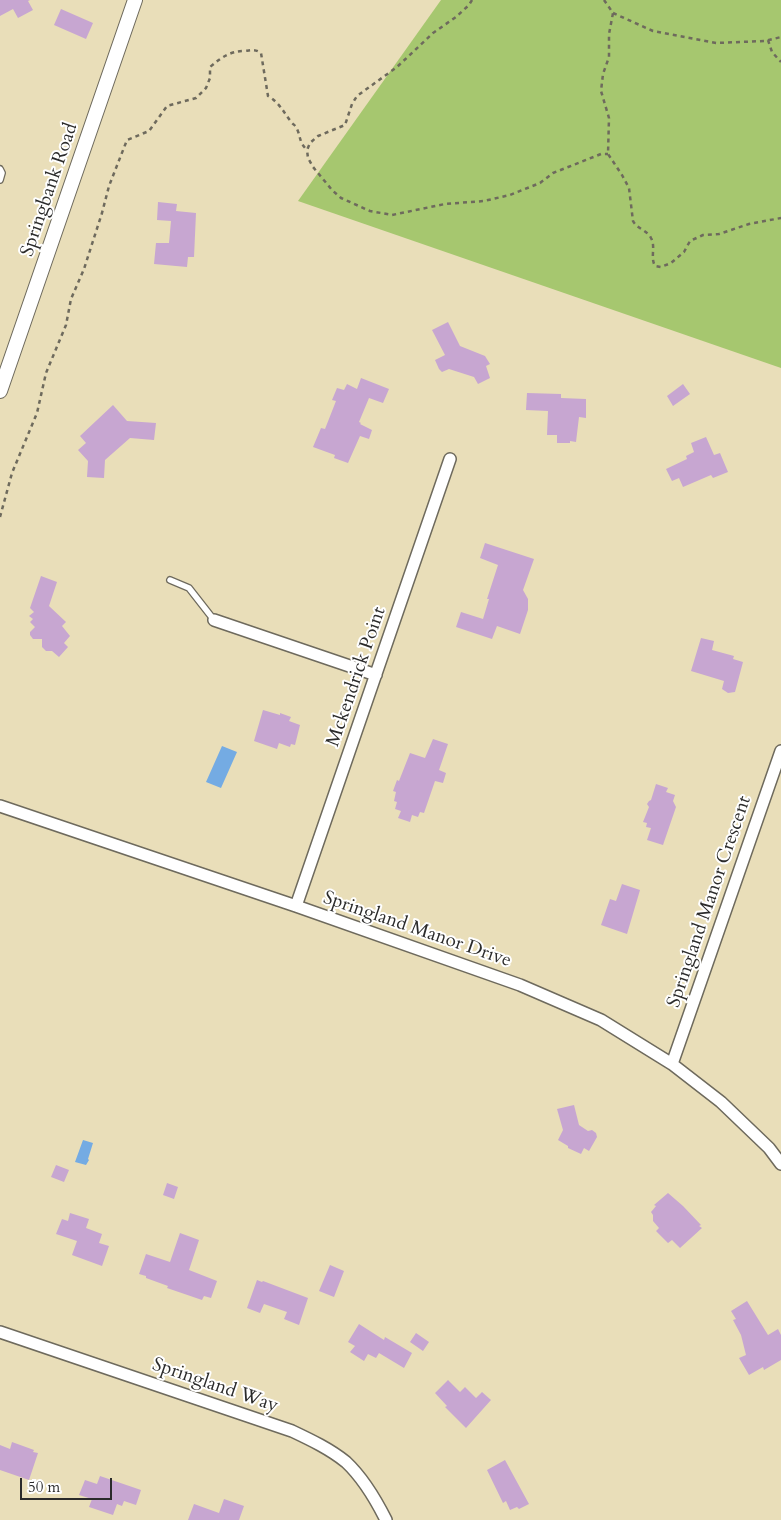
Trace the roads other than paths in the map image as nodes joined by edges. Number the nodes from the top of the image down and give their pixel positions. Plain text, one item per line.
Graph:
1 (135, 0) edge
2 (0, 169) edge
3 (0, 180) edge
4 (0, 392) edge
5 (450, 459) dead end
6 (170, 580) dead end
7 (214, 620) joint
8 (376, 675) junction
9 (781, 751) edge
10 (0, 806) edge
11 (296, 906) junction
12 (672, 1064) junction
13 (781, 1164) edge
14 (0, 1332) edge
15 (386, 1520) edge

1 - 4 street, Springbank Road
2 - 3 lane
5 - 8 street, Mckendrick Point
6 - 7 lane
7 - 8 street
8 - 11 street, Mckendrick Point
9 - 12 street, Springland Manor Crescent
10 - 11 street, Springland Manor Drive
11 - 12 street, Springland Manor Drive
12 - 13 street, Springland Manor Drive
14 - 15 street, Springland Way

